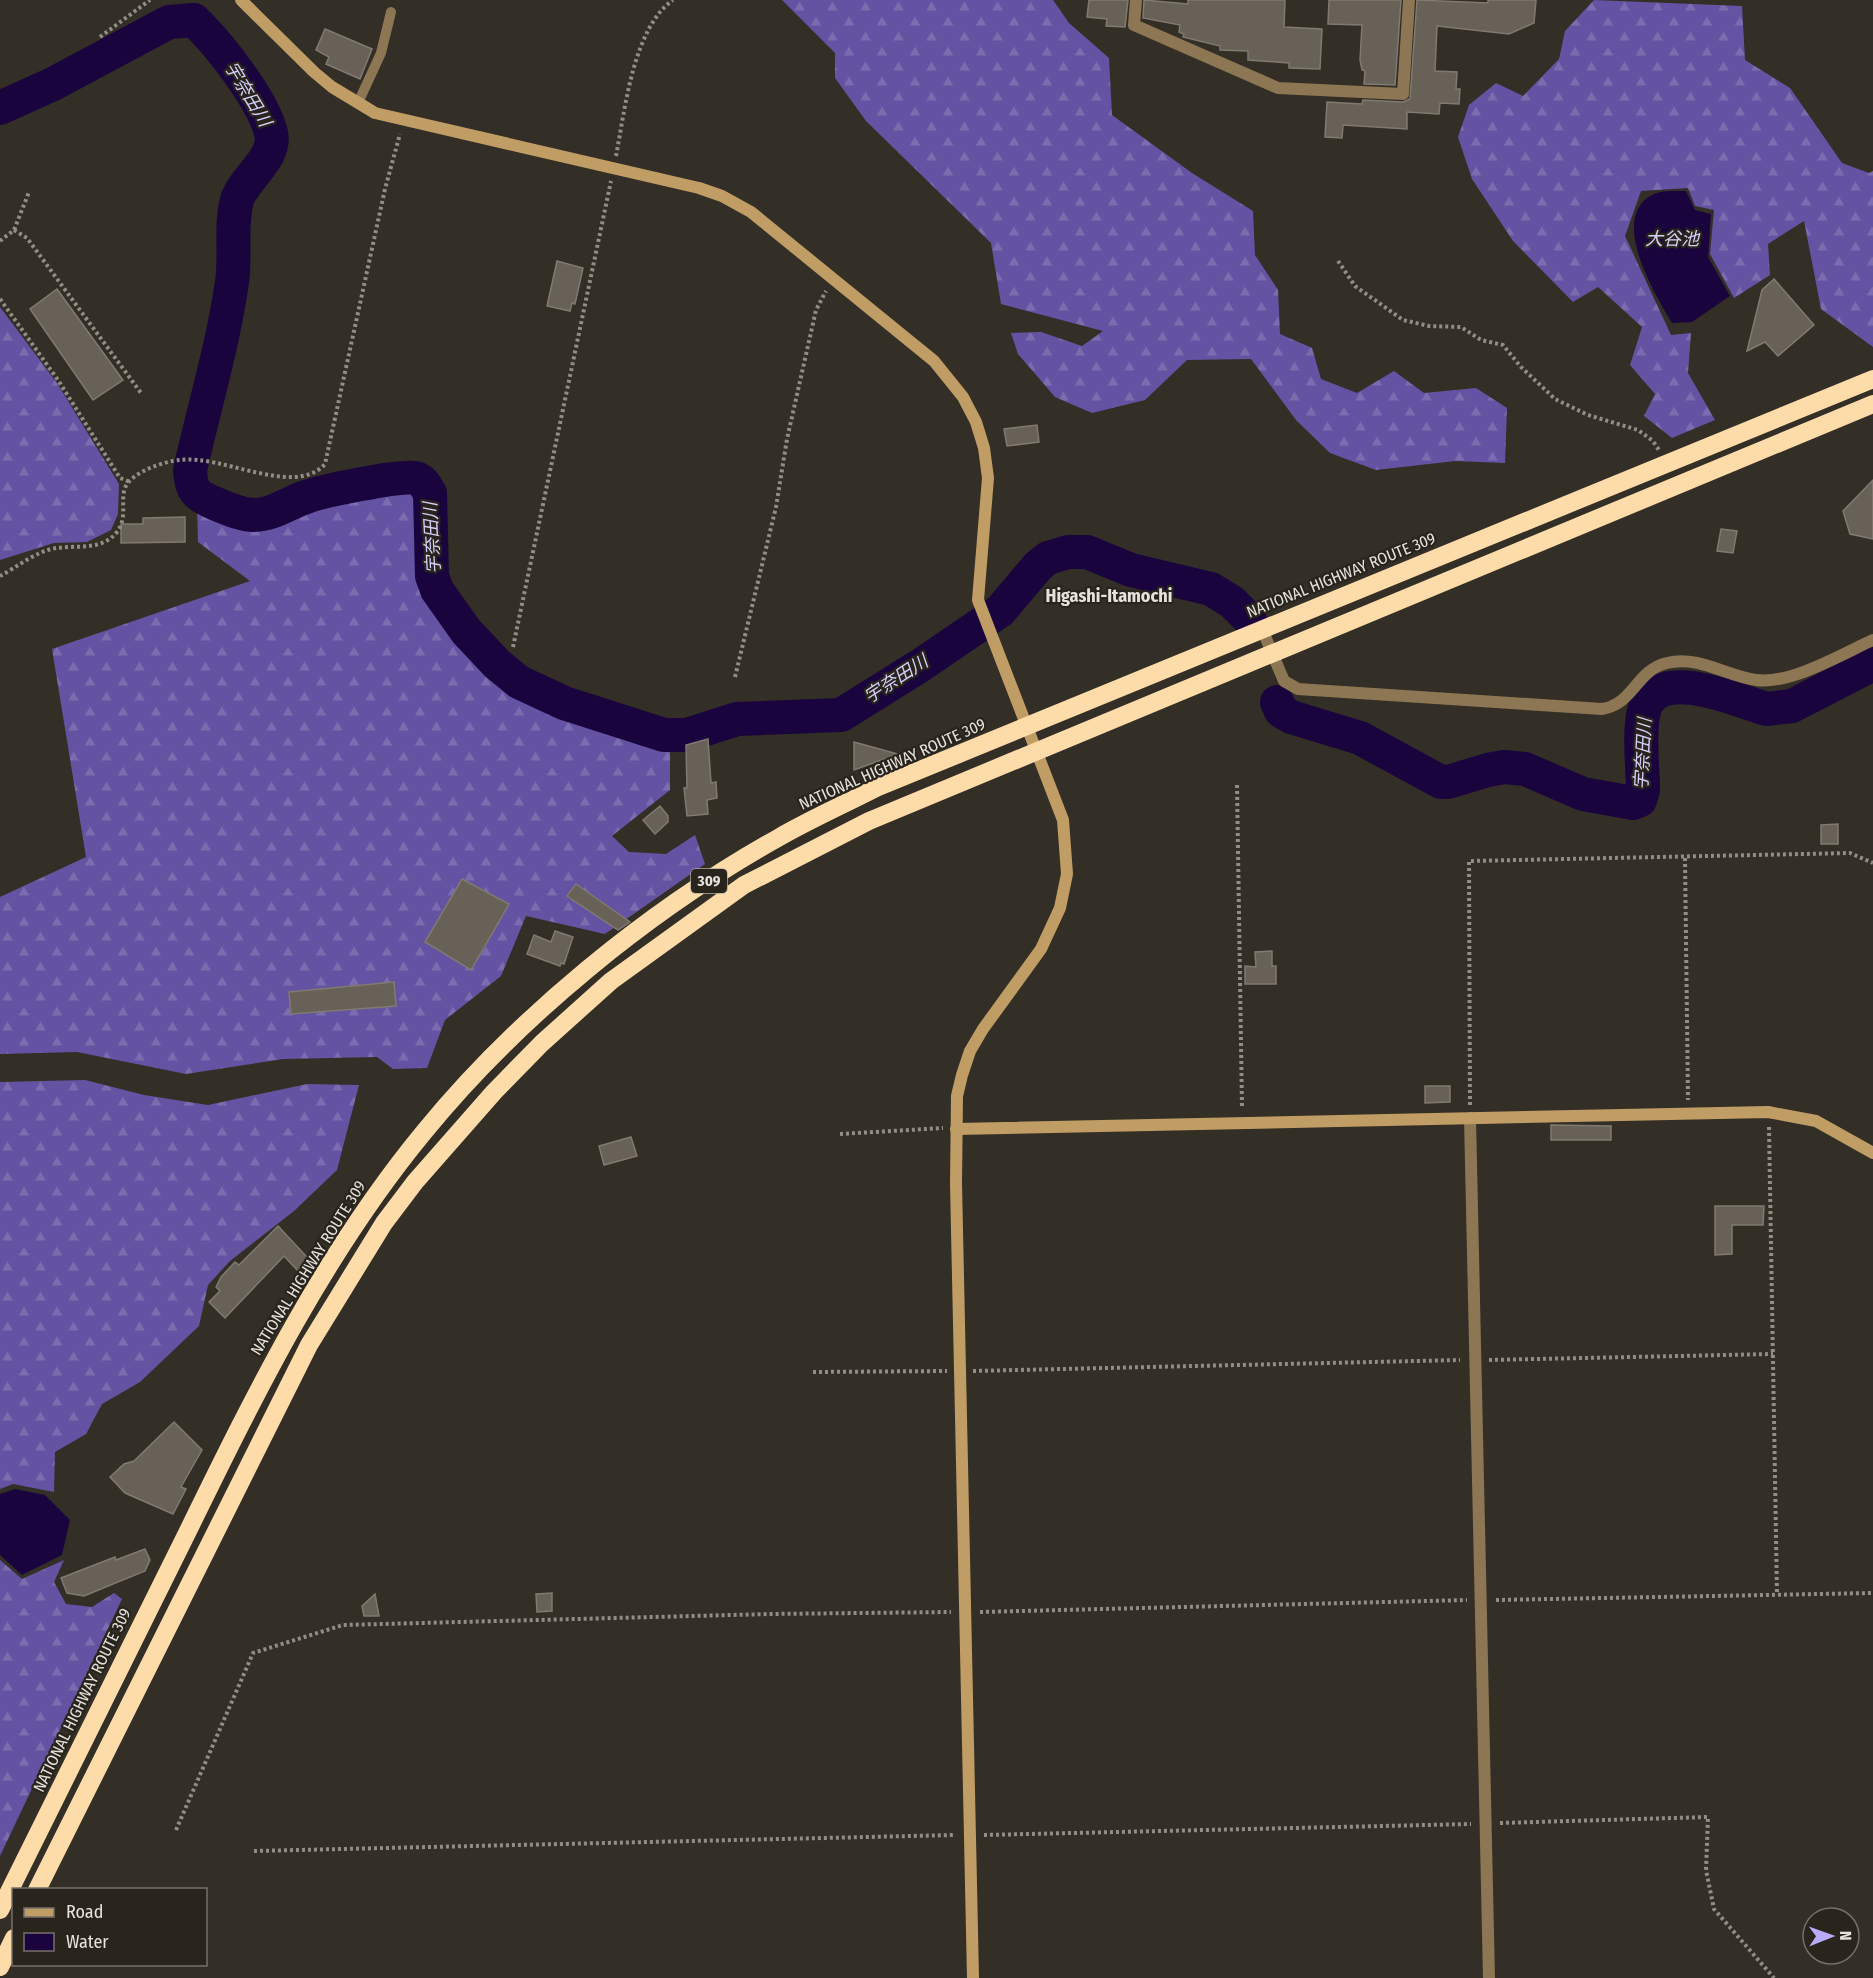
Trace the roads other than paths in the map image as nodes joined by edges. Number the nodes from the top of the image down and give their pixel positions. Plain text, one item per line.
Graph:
1 (241, 0) edge
2 (1136, 0) edge
3 (1409, 0) edge
4 (391, 12) dead end
5 (358, 103) junction
6 (1873, 379) edge
7 (1873, 404) edge
8 (1262, 628) junction
9 (1873, 640) edge
10 (1271, 652) junction
11 (1027, 725) junction
12 (1037, 749) junction
13 (1470, 1118) junction
14 (956, 1129) junction
15 (1873, 1153) edge
16 (38, 1888) edge
17 (0, 1910) edge
18 (12, 1942) edge
19 (0, 1966) edge
20 (973, 1978) edge
21 (1489, 1978) edge

1 - 5 street
2 - 3 street
4 - 5 lane
5 - 11 street
6 - 8 highway, NATIONAL HIGHWAY ROUTE 309 / 309
7 - 10 highway, 309
8 - 10 street
8 - 11 highway, NATIONAL HIGHWAY ROUTE 309 / 309
9 - 10 street
10 - 12 highway, 309
11 - 12 street
11 - 17 highway, NATIONAL HIGHWAY ROUTE 309 / 309
12 - 14 street
12 - 16 highway, 309
13 - 14 street
13 - 15 street
13 - 21 street
14 - 20 street
18 - 19 highway

